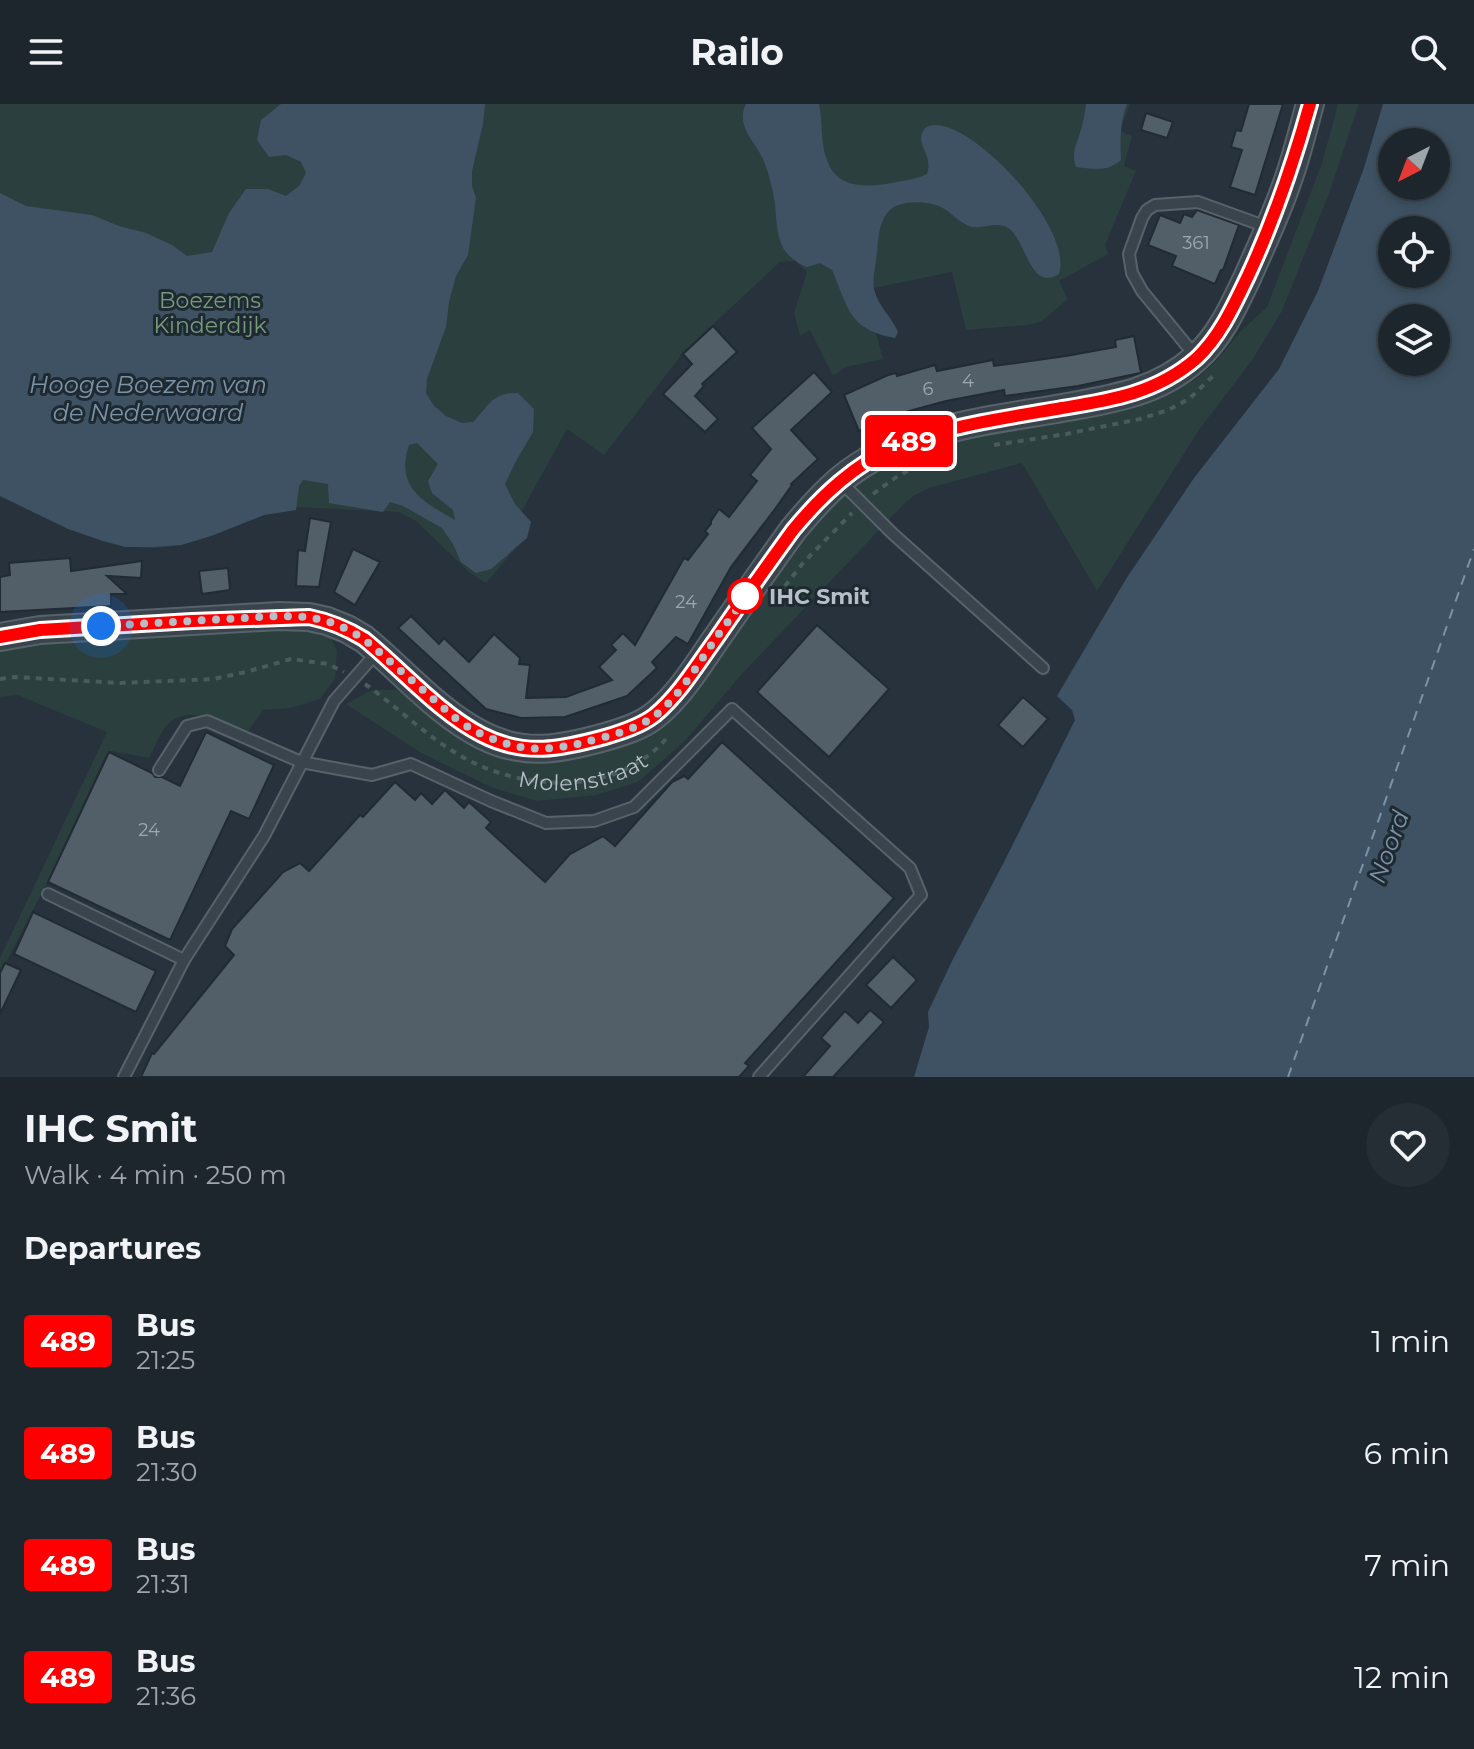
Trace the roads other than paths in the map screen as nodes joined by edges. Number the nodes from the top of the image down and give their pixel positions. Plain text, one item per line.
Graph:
1 (1310, 104) edge
2 (1269, 228) junction
3 (1197, 358) junction
4 (840, 480) junction
5 (0, 637) edge
6 (379, 651) junction
7 (1043, 668) dead end
8 (301, 762) junction
9 (159, 770) dead end
10 (48, 894) dead end
11 (184, 960) junction
12 (124, 1077) edge
13 (759, 1077) edge

1 - 2 street, Molenstraat
2 - 3 street, Molenstraat
2 - 3 lane
3 - 4 street, Molenstraat
4 - 6 street, Molenstraat
4 - 7 lane
5 - 6 street, Molenstraat
6 - 8 lane
8 - 9 lane
8 - 11 lane
8 - 13 lane
10 - 11 lane
11 - 12 lane

